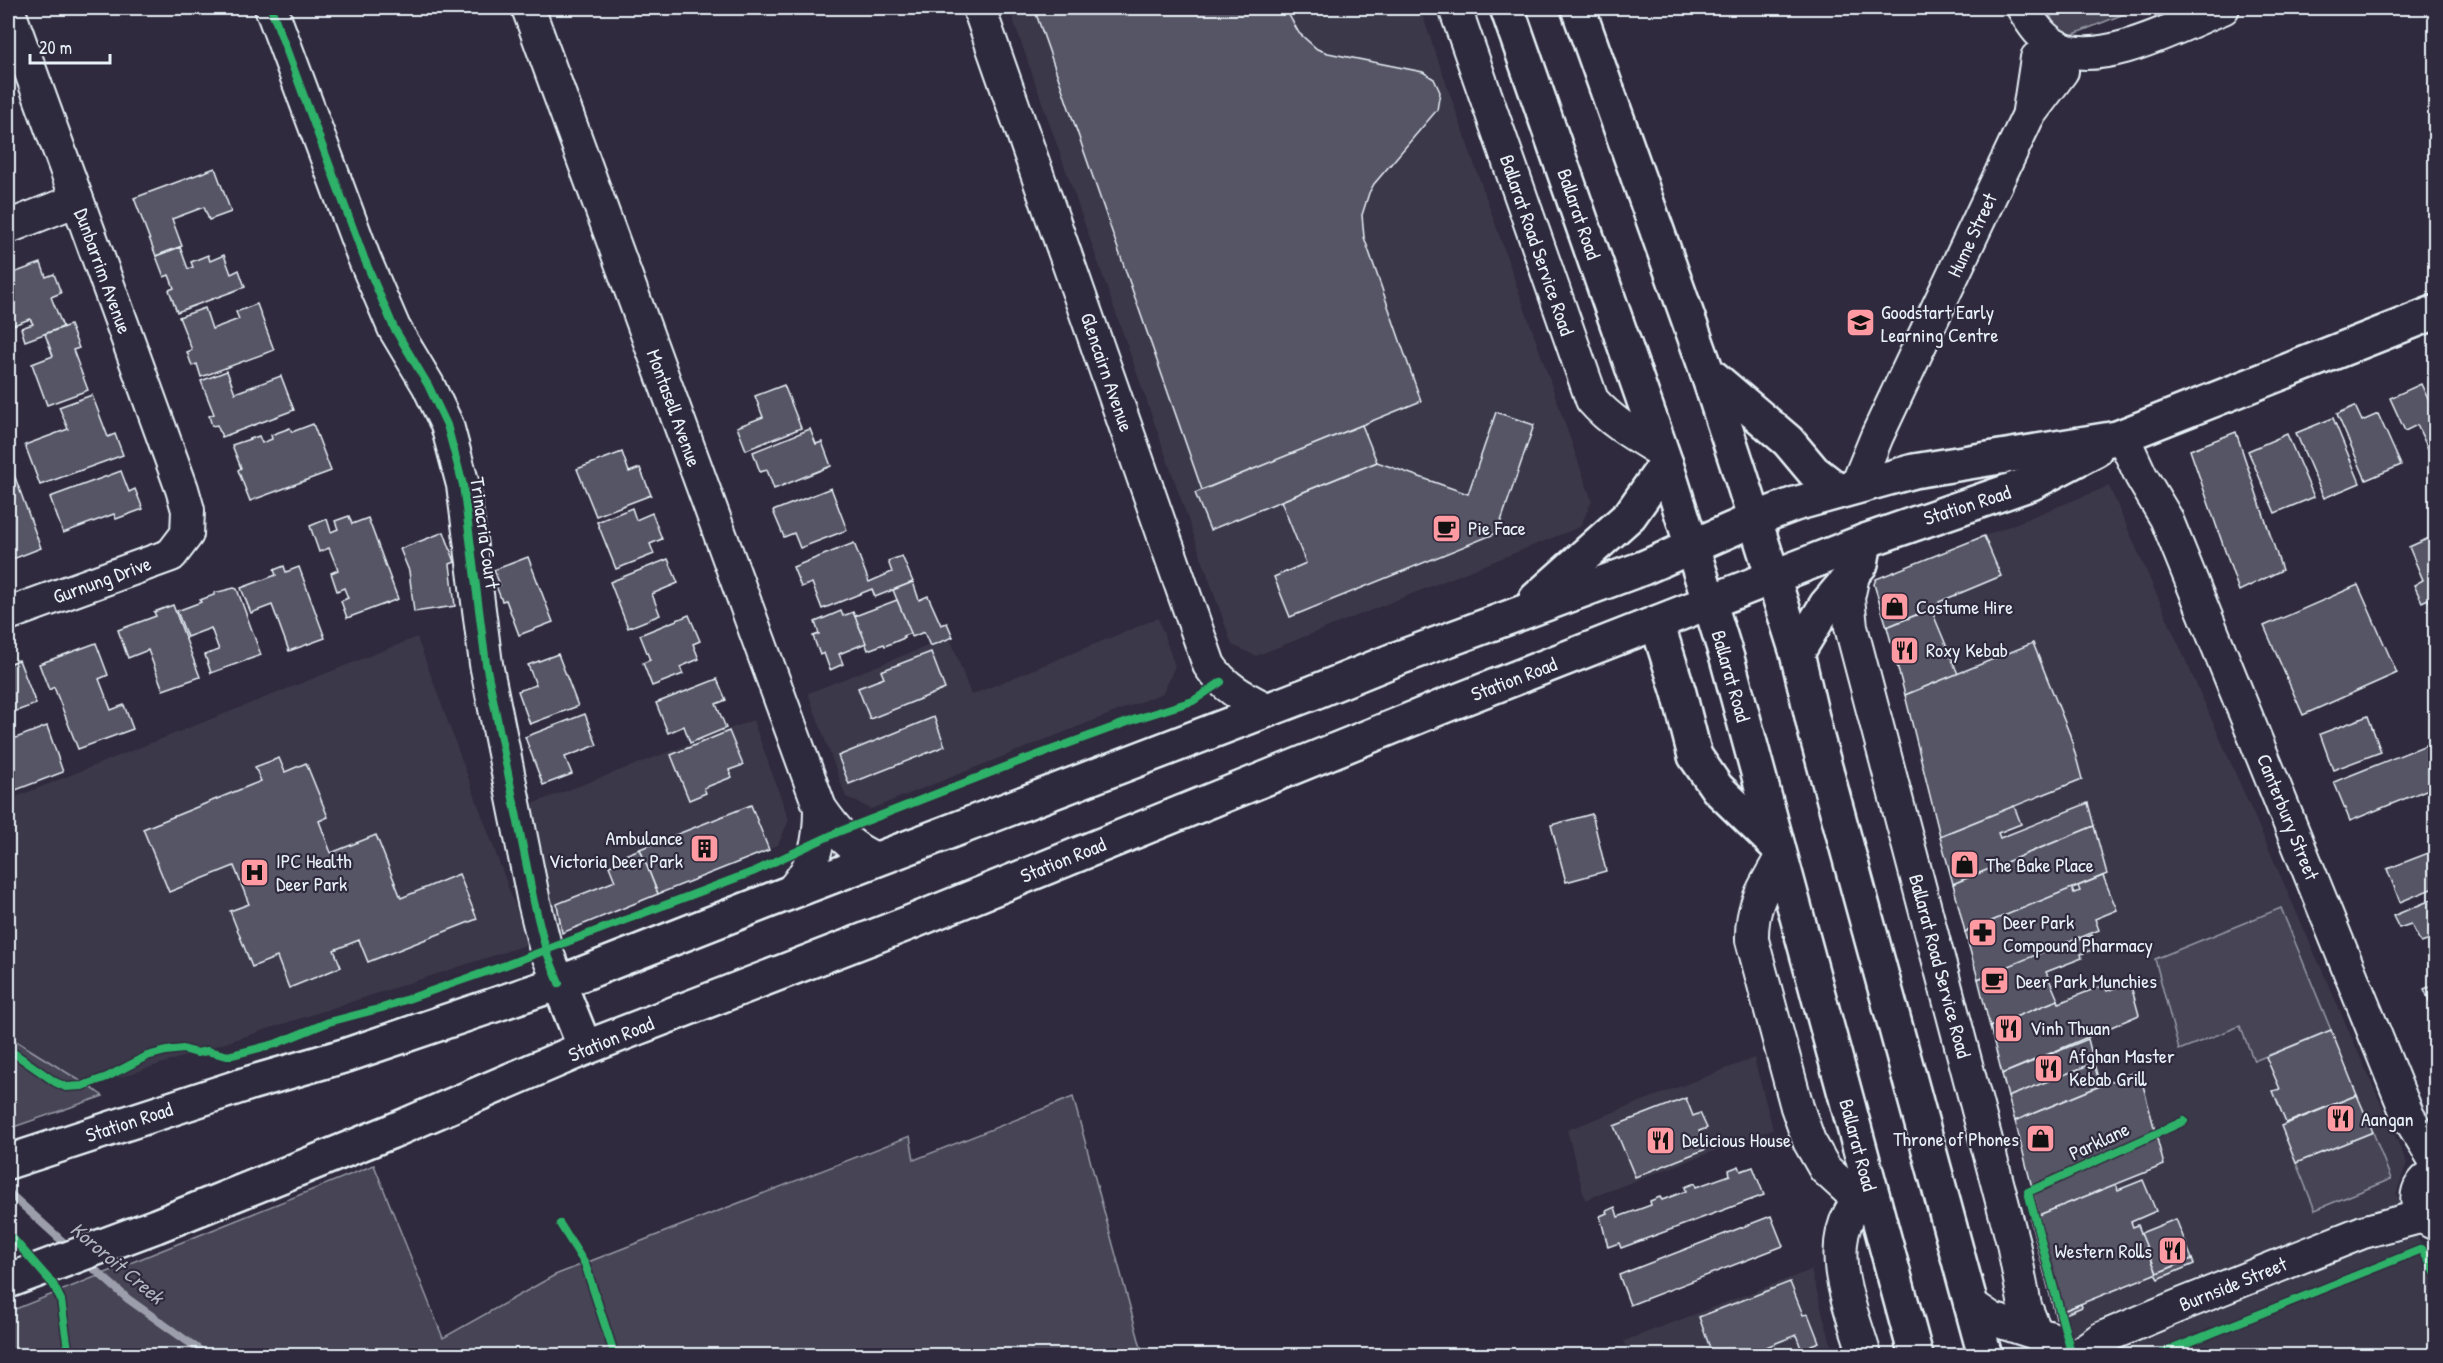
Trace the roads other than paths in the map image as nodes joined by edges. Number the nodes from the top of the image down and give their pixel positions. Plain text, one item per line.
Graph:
1 (271, 8) edge
2 (528, 8) edge
3 (979, 8) edge
4 (1455, 8) edge
5 (1507, 8) edge
6 (1578, 8) edge
7 (2015, 8) edge
8 (2023, 8) edge
9 (2223, 8) edge
10 (8, 9) edge
11 (2052, 59) junction
12 (77, 200) junction
13 (8, 227) edge
14 (2436, 312) edge
15 (1707, 372) junction
16 (2128, 435) junction
17 (1663, 457) junction
18 (1848, 488) junction
19 (1755, 519) junction
20 (187, 534) joint
21 (1692, 547) junction
22 (1859, 556) junction
23 (1773, 577) junction
24 (1710, 603) junction
25 (1521, 612) junction
26 (8, 614) edge
27 (1656, 623) junction
28 (1797, 653) junction
29 (1268, 710) junction
30 (820, 808) junction
31 (1780, 853) junction
32 (877, 859) junction
33 (791, 892) junction
34 (559, 983) junction
35 (585, 1048) junction
36 (8, 1162) edge
37 (2428, 1193) edge
38 (1872, 1196) junction
39 (12, 1279) edge
40 (1970, 1304) junction
41 (2102, 1338) junction
42 (2047, 1346) edge
43 (1865, 1356) edge
44 (1916, 1356) edge
45 (1985, 1356) edge
46 (2076, 1356) edge

1 - 34 street, Trinacria Court
2 - 30 street, Montasell Avenue
3 - 29 street, Glencairn Avenue
4 - 17 street, Ballarat Road Service Road
5 - 17 main road, Ballarat Road
6 - 15 main road
7 - 11 street
8 - 11 street
9 - 11 street
10 - 12 street, Dunbarrim Avenue
11 - 18 street, Hume Street
12 - 13 street
12 - 20 street, Dunbarrim Avenue
14 - 16 main road, Station Road
15 - 18 main road
15 - 19 main road
16 - 18 main road, Station Road
16 - 22 main road, Station Road
16 - 37 street, Canterbury Street
17 - 21 main road, Ballarat Road
17 - 25 main road
18 - 19 main road, Station Road
19 - 21 main road, Station Road
19 - 23 main road
20 - 26 street, Gurnung Drive
21 - 24 main road, Ballarat Road
21 - 25 main road, Station Road
22 - 23 main road, Station Road
22 - 28 main road
22 - 42 street, Ballarat Road Service Road
23 - 24 main road, Station Road
23 - 28 main road
24 - 27 main road, Station Road
24 - 31 main road, Ballarat Road
25 - 29 main road, Station Road
27 - 31 main road
27 - 35 main road, Station Road
28 - 40 main road
29 - 32 main road, Station Road
30 - 32 street, Montasell Avenue
30 - 33 street, Montasell Avenue
31 - 38 main road, Ballarat Road
31 - 38 street
32 - 33 main road, Station Road
33 - 34 main road, Station Road
34 - 35 main road
34 - 36 main road, Station Road
35 - 39 main road, Station Road
37 - 41 street, Burnside Street
38 - 43 street
38 - 44 main road, Ballarat Road
40 - 42 street, Burnside Street
40 - 45 main road
41 - 42 street, Burnside Street
41 - 46 street, Burnside Street

